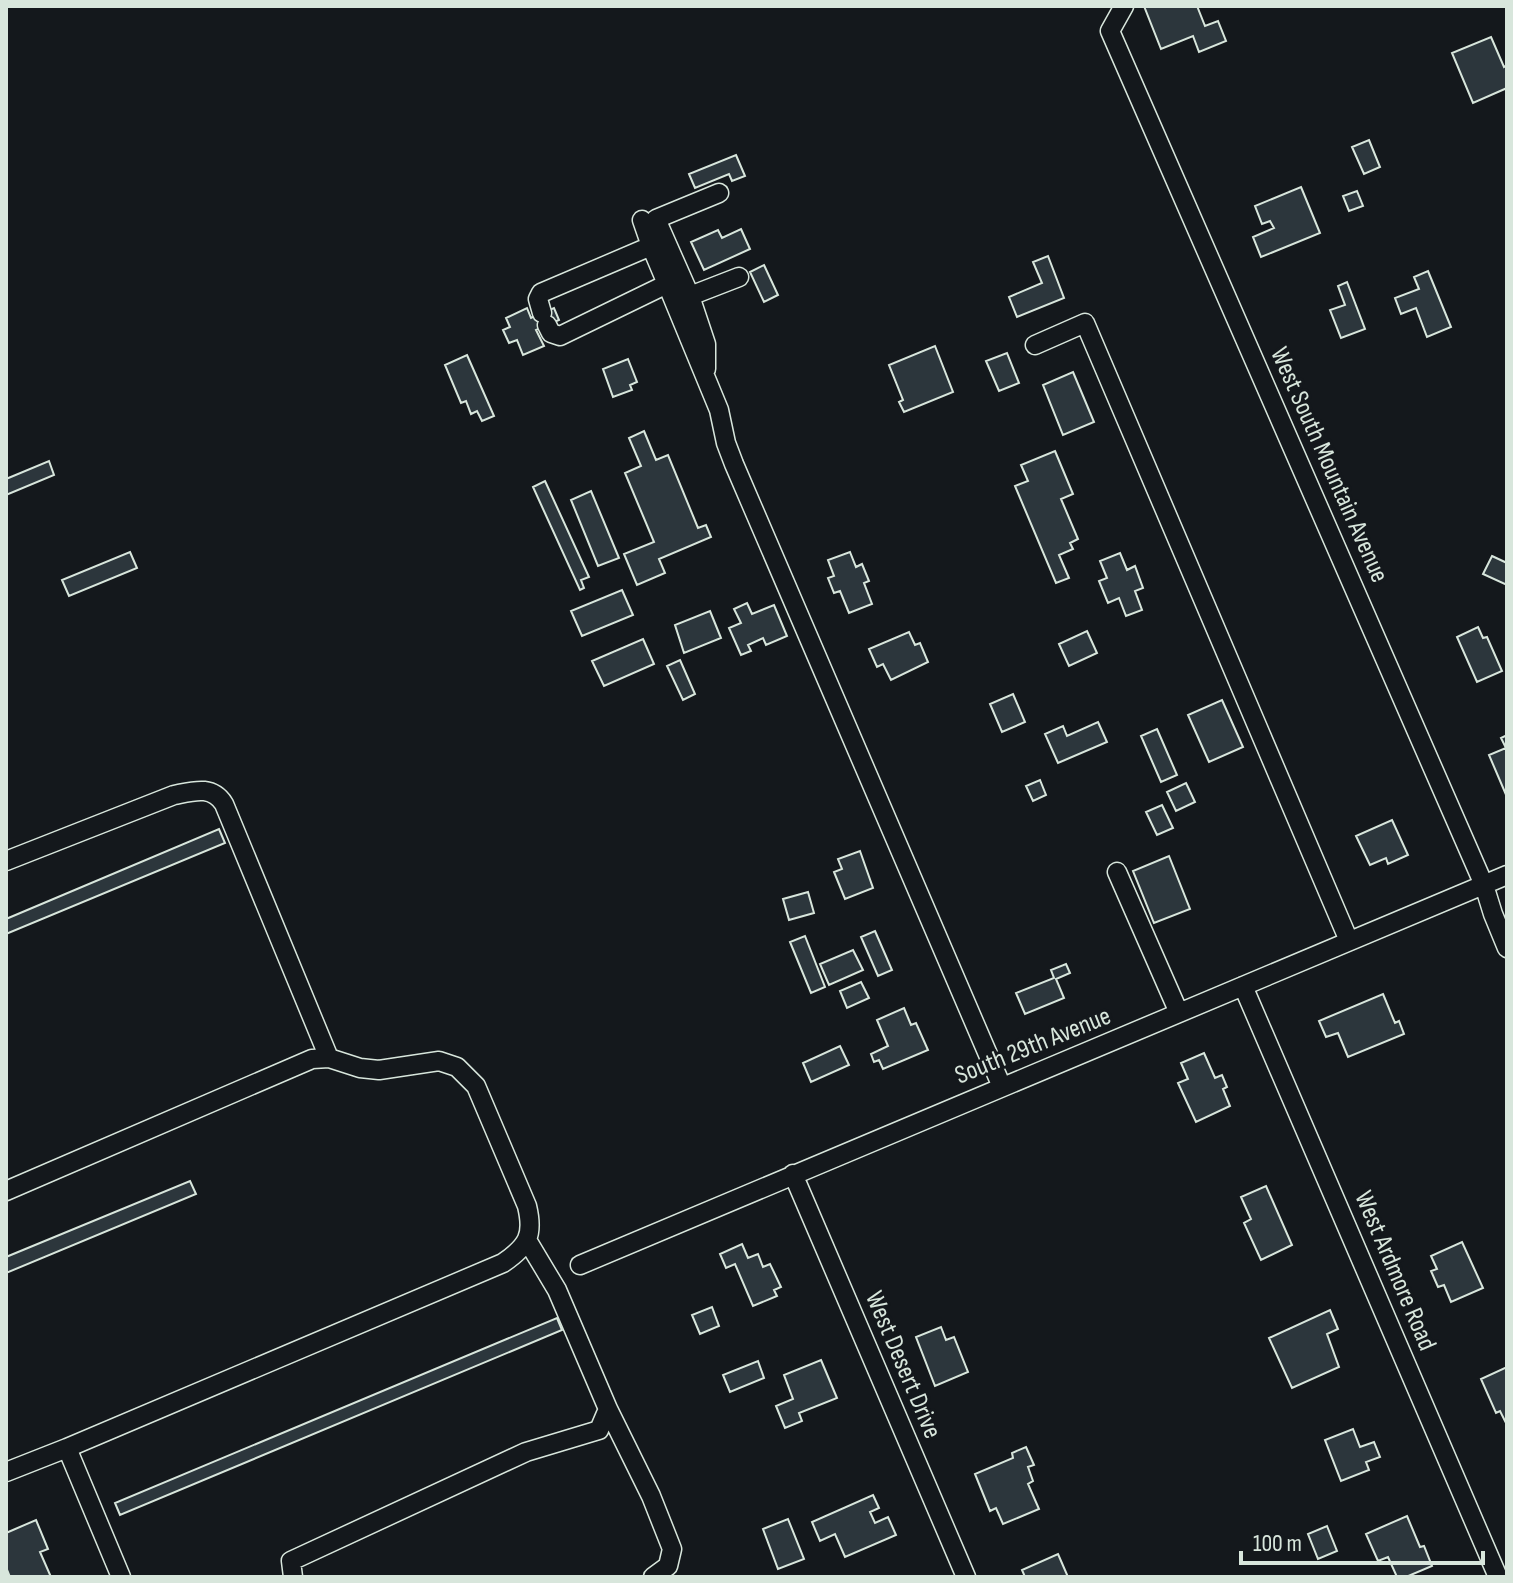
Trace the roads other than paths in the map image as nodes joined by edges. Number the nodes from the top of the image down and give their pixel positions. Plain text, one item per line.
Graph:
1 (1124, 6) edge
2 (719, 193) dead end
3 (642, 220) dead end
4 (651, 246) junction
5 (739, 277) dead end
6 (667, 284) junction
7 (690, 296) junction
8 (1035, 345) dead end
9 (706, 376) junction
10 (6, 861) edge
11 (1117, 872) dead end
12 (1507, 875) edge
13 (1484, 885) junction
14 (1349, 941) junction
15 (1507, 948) edge
16 (1243, 986) junction
17 (1179, 1013) junction
18 (329, 1058) junction
19 (1002, 1087) junction
20 (793, 1174) junction
21 (6, 1191) edge
22 (527, 1240) junction
23 (580, 1265) dead end
24 (608, 1409) junction
25 (67, 1448) junction
26 (6, 1472) edge
27 (121, 1577) edge
28 (293, 1577) edge
29 (653, 1577) edge
30 (966, 1577) edge
31 (1498, 1577) edge

1 - 13 street, West South Mountain Avenue
2 - 7 street
3 - 4 street
4 - 6 street
4 - 6 street
5 - 7 street
6 - 9 street
7 - 9 street
8 - 14 street
9 - 19 street
10 - 18 street
11 - 17 street
12 - 13 street, South 29th Avenue
13 - 14 street, South 29th Avenue
13 - 15 street, West South Mountain Avenue
14 - 16 street, South 29th Avenue
16 - 17 street, South 29th Avenue
16 - 31 street, West Ardmore Road
17 - 19 street, South 29th Avenue
18 - 21 street
18 - 22 street
19 - 20 street, South 29th Avenue
20 - 23 street, South 29th Avenue
20 - 30 street, West Desert Drive
22 - 24 street
22 - 25 street
24 - 28 street
24 - 29 street
25 - 26 street
25 - 27 street

